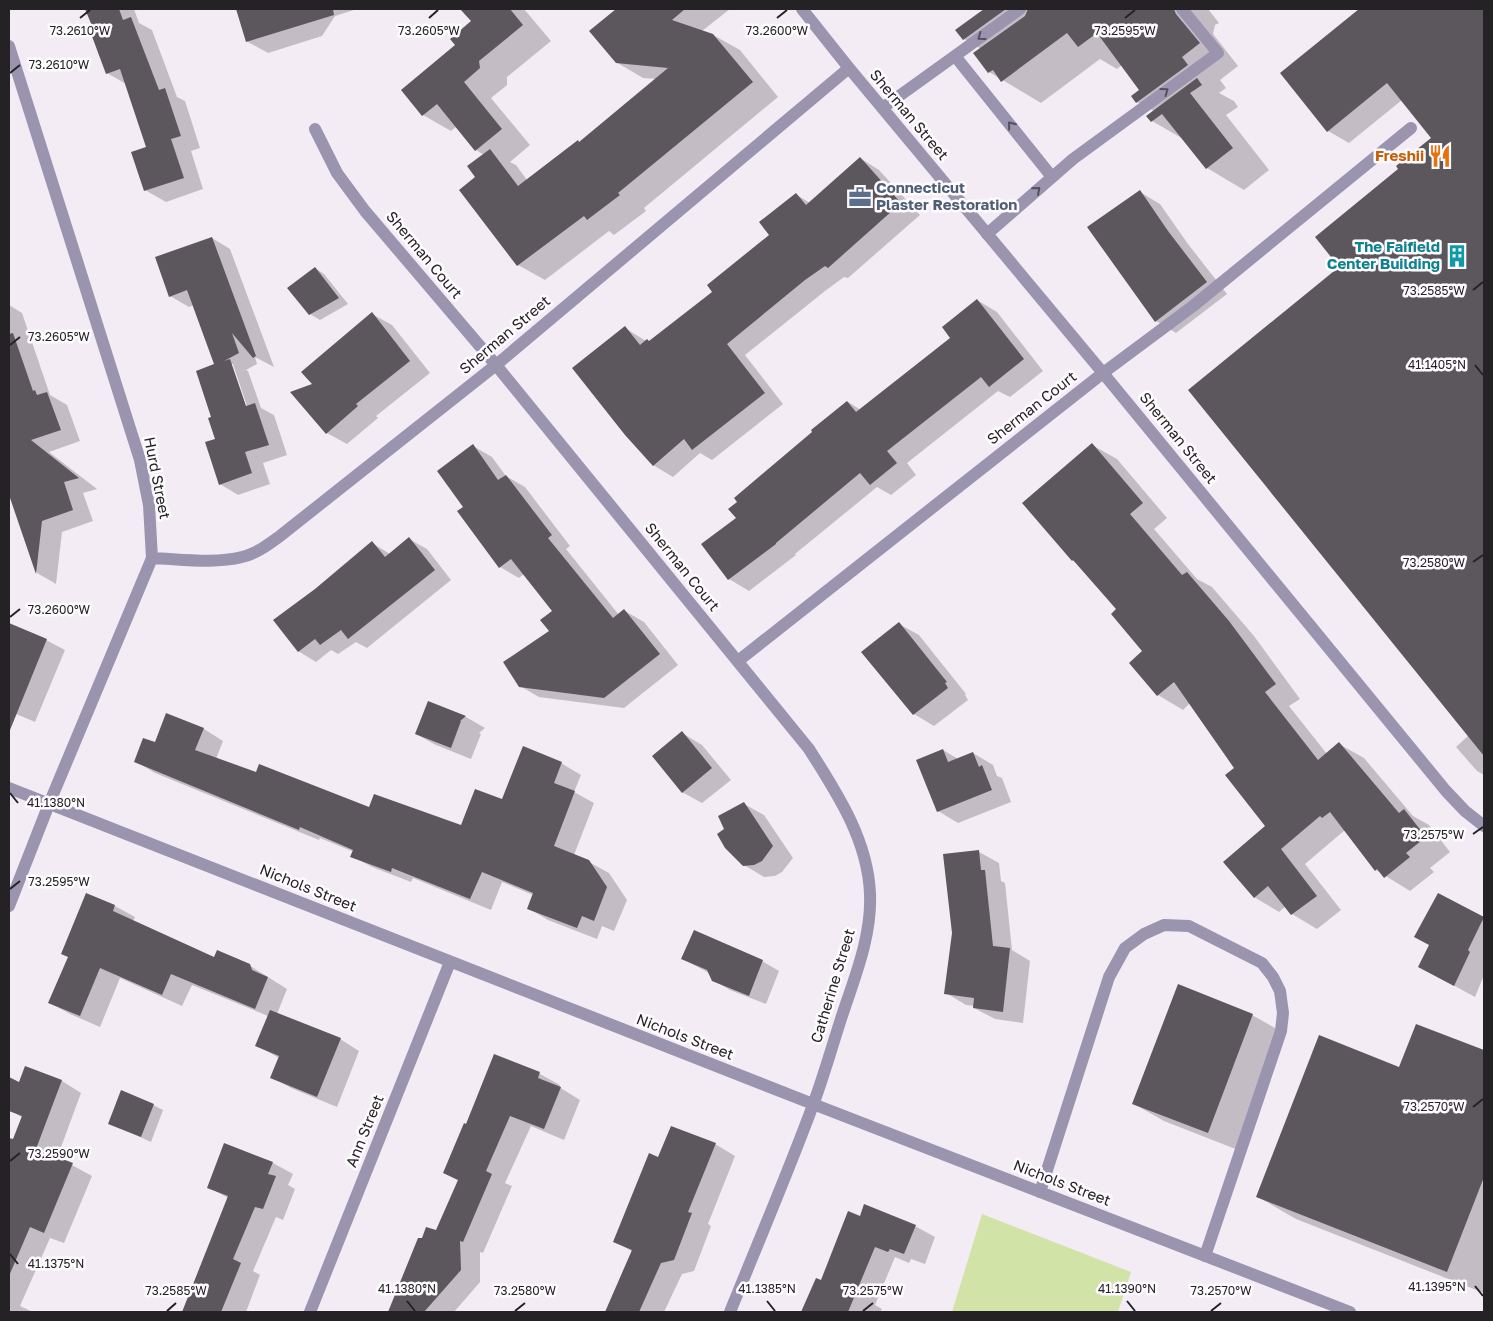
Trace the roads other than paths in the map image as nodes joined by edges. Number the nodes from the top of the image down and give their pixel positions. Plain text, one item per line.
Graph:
1 (802, 9) edge
2 (1020, 9) edge
3 (1182, 9) edge
4 (9, 46) edge
5 (955, 56) junction
6 (849, 68) junction
7 (882, 107) junction
8 (1411, 128) dead end
9 (315, 129) dead end
10 (1052, 177) junction
11 (987, 234) junction
12 (496, 365) junction
13 (1103, 373) junction
14 (152, 558) junction
15 (738, 661) junction
16 (9, 788) edge
17 (49, 804) junction
18 (1484, 826) edge
19 (9, 906) edge
20 (450, 962) junction
21 (813, 1104) junction
22 (1040, 1192) junction
23 (1205, 1256) junction
24 (310, 1312) edge
25 (730, 1312) edge
26 (1350, 1312) edge

1 - 6 street, Sherman Street
2 -> 5 street
10 -> 3 street
4 - 14 street, Hurd Street
5 - 7 street
10 -> 5 street
6 - 7 street, Sherman Street
6 - 12 street, Sherman Street
7 - 11 street, Sherman Street
8 - 13 street, Sherman Court
9 - 12 street, Sherman Court
11 -> 10 street
11 - 13 street, Sherman Street
12 - 14 street, Sherman Street
12 - 15 street, Sherman Court
13 - 15 street, Sherman Court
13 - 18 street, Sherman Street
14 - 17 street, Hurd Street
15 - 21 street, Catherine Street
16 - 17 street, Nichols Street
17 - 19 street, Hurd Street
17 - 20 street, Nichols Street
20 - 21 street, Nichols Street
20 - 24 street, Ann Street
21 - 22 street, Nichols Street
21 - 25 street, Catherine Street
22 - 23 street, Nichols Street
22 - 23 street
23 - 26 street, Nichols Street

